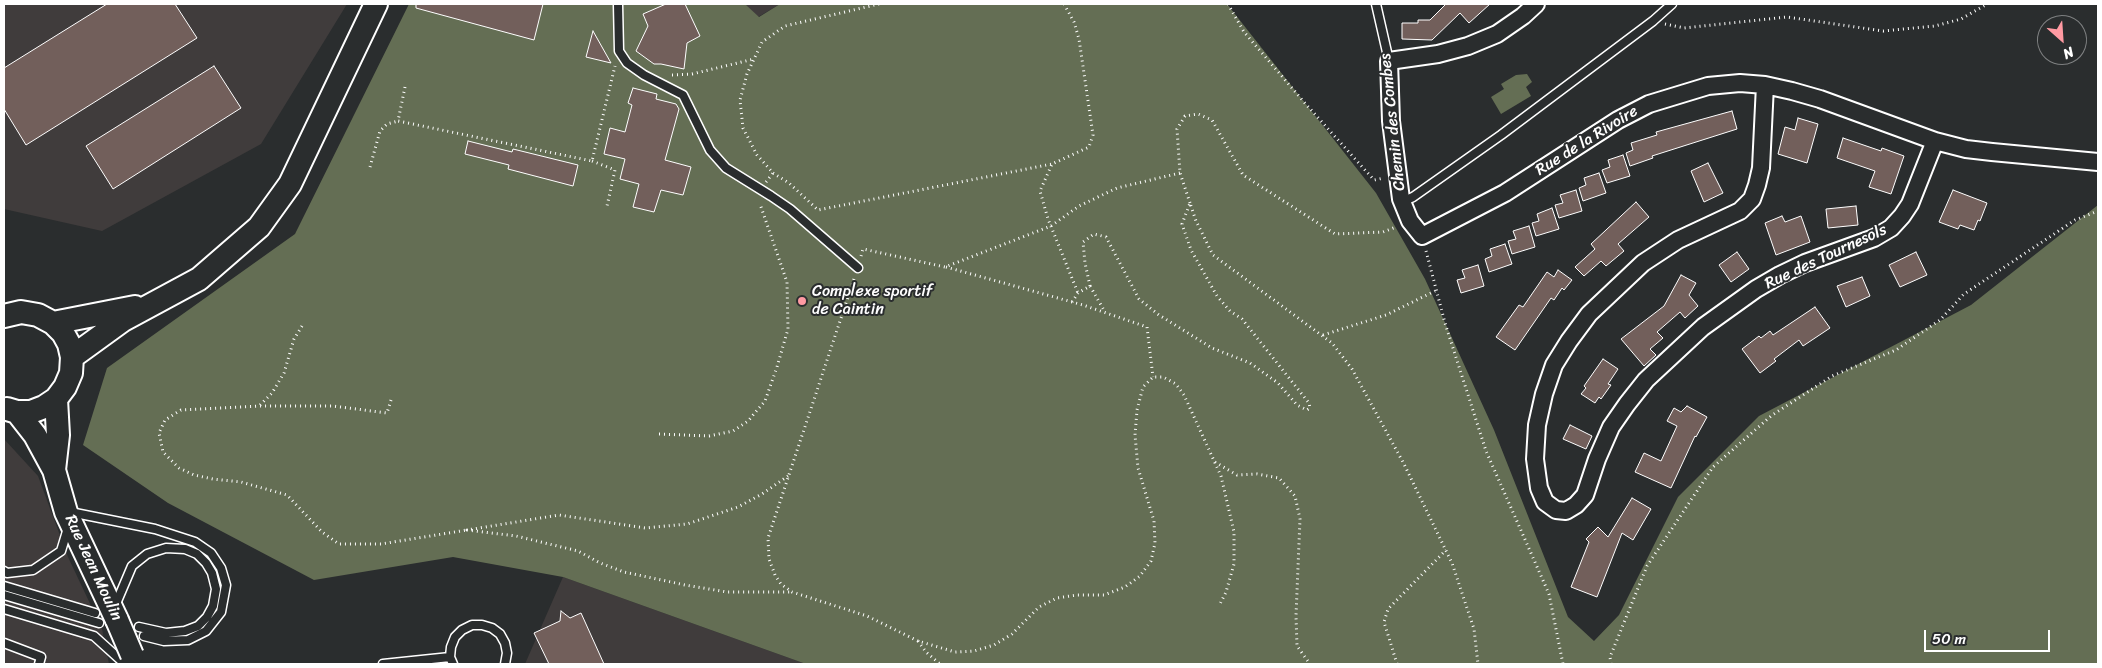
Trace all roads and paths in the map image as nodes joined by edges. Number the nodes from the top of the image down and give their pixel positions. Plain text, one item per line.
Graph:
1 (376, 4) edge
2 (618, 4) edge
3 (879, 4) edge
4 (1064, 4) edge
5 (1228, 4) edge
6 (1376, 4) edge
7 (1536, 4) edge
8 (1672, 4) edge
9 (1987, 4) edge
10 (1653, 21) junction
11 (619, 51) junction
12 (754, 59) junction
13 (1389, 61) junction
14 (644, 75) junction
15 (1765, 86) junction
16 (405, 87) dead end
17 (398, 121) junction
18 (1935, 141) junction
19 (592, 161) junction
20 (2098, 162) edge
21 (1052, 164) junction
22 (370, 168) dead end
23 (773, 173) junction
24 (1180, 173) junction
25 (1397, 175) junction
26 (761, 190) junction
27 (1402, 202) junction
28 (1190, 203) junction
29 (607, 206) dead end
30 (2098, 211) edge
31 (1410, 221) junction
32 (1051, 226) junction
33 (1422, 236) junction
34 (945, 267) junction
35 (858, 268) junction
36 (1090, 286) junction
37 (1435, 291) junction
38 (1078, 293) junction
39 (1072, 302) junction
40 (156, 303) junction
41 (1105, 313) junction
42 (4, 316) edge
43 (54, 323) junction
44 (302, 326) dead end
45 (1323, 335) junction
46 (72, 357) junction
47 (1153, 377) junction
48 (56, 399) junction
49 (391, 400) dead end
50 (259, 406) junction
51 (10, 410) edge
52 (659, 434) dead end
53 (1214, 462) junction
54 (54, 470) junction
55 (788, 475) junction
56 (68, 515) junction
57 (467, 530) junction
58 (1446, 550) junction
59 (4, 571) edge
60 (4, 586) edge
61 (792, 592) junction
62 (4, 595) edge
63 (1219, 606) dead end
64 (4, 609) edge
65 (106, 616) junction
66 (139, 627) dead end
67 (918, 641) junction
68 (4, 643) edge
69 (134, 655) edge
70 (452, 661) edge
71 (39, 664) edge
72 (383, 664) edge
73 (506, 664) edge
74 (940, 664) edge
75 (1310, 664) edge
76 (1397, 664) edge
77 (1478, 664) edge
78 (1563, 664) edge
79 (1611, 664) edge

1 - 40 main road
2 - 11 lane
3 - 12 path
4 - 21 path
5 - 25 path
6 - 13 lane, Chemin des Combes
7 - 13 street
8 - 10 lane
9 - 10 path
10 - 27 lane
11 - 14 lane
11 - 19 path
12 - 14 path
12 - 23 path
13 - 25 street, Chemin des Combes
14 - 26 lane
15 - 18 street
15 - 18 street, Rue des Tournesols
15 - 33 street, Rue de la Rivoire
16 - 17 path
17 - 19 path
17 - 22 path
18 - 20 street
19 - 29 path
21 - 23 path
21 - 32 path
23 - 26 path
24 - 28 path
24 - 31 path
24 - 32 path
25 - 27 street, Chemin des Combes
26 - 35 lane
26 - 52 path
27 - 31 street, Chemin des Combes
28 - 36 path
28 - 45 path
30 - 79 path
31 - 33 street, Chemin des Combes
32 - 34 path
32 - 38 path
33 - 37 path
34 - 35 path
34 - 39 path
35 - 55 path
36 - 38 path
36 - 41 path
37 - 45 path
37 - 78 path
38 - 39 path
39 - 41 path
40 - 43 main road
40 - 46 main road
41 - 47 path
42 - 43 main road
43 - 46 main road
44 - 50 path
45 - 58 path
46 - 48 main road
47 - 53 path
47 - 67 path
48 - 51 main road
48 - 54 main road, Rue Jean Moulin
49 - 50 path
50 - 57 path
51 - 54 main road, Rue Jean Moulin
53 - 63 path
53 - 75 path
54 - 56 main road, Rue Jean Moulin
55 - 57 path
55 - 61 path
56 - 59 lane
56 - 65 main road, Rue Jean Moulin
56 - 69 lane
57 - 61 path
58 - 76 path
58 - 77 path
60 - 65 lane
61 - 67 path
62 - 65 lane
64 - 69 lane
65 - 66 lane
65 - 69 main road, Rue Jean Moulin, bridge
67 - 74 path
68 - 71 lane
70 - 72 lane
70 - 73 lane

